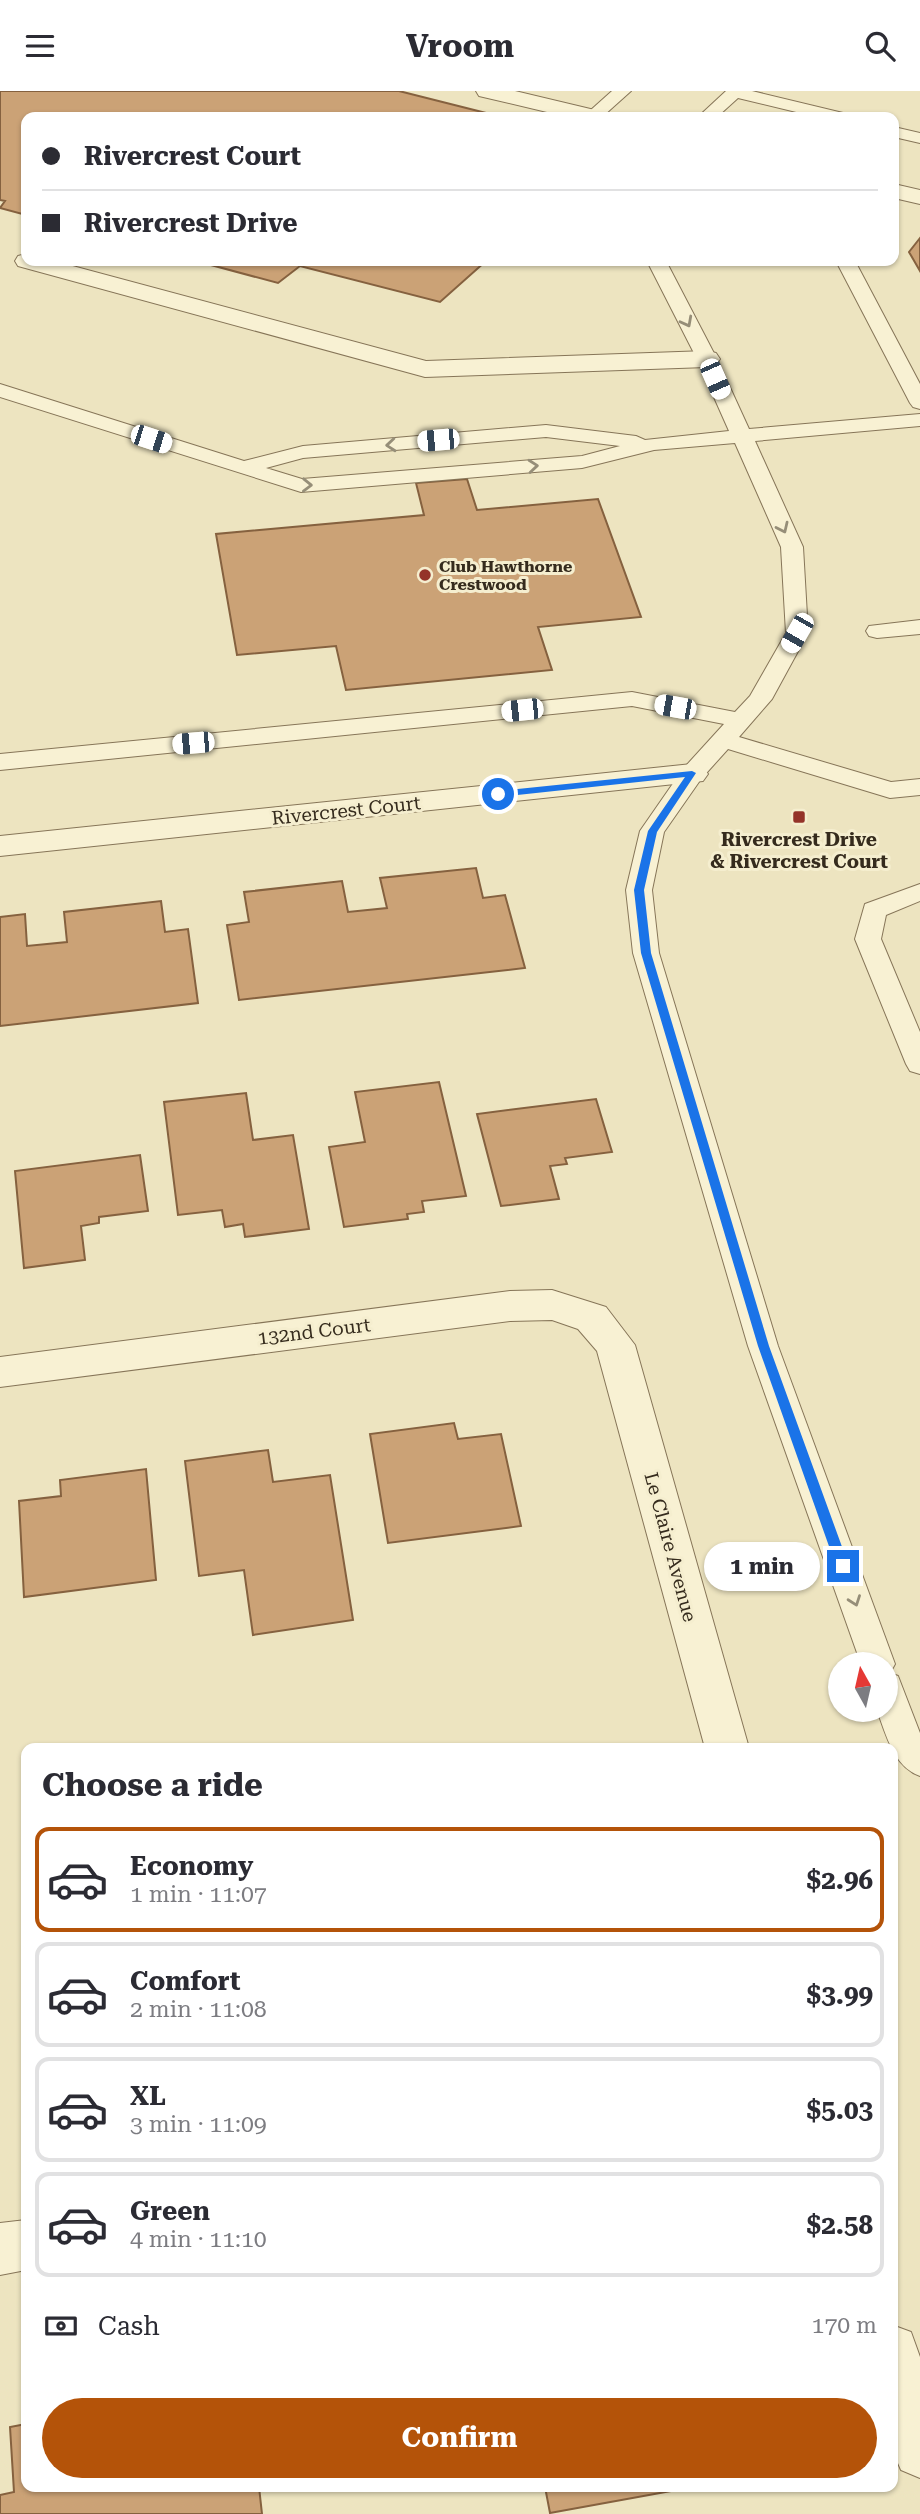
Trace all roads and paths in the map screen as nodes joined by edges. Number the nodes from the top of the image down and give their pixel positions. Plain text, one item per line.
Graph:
1 (487, 91) edge
2 (622, 91) edge
3 (735, 92) edge
4 (573, 112) edge
5 (599, 112) edge
6 (713, 112) edge
7 (817, 112) edge
8 (899, 133) edge
9 (920, 138) edge
10 (899, 192) edge
11 (920, 197) edge
12 (0, 253) edge
13 (21, 259) edge
14 (45, 266) edge
15 (659, 266) edge
16 (848, 266) edge
17 (706, 359) junction
18 (0, 390) edge
19 (920, 403) edge
20 (920, 420) edge
21 (742, 437) junction
22 (654, 444) junction
23 (241, 468) junction
24 (920, 627) edge
25 (877, 631) dead end
26 (741, 720) junction
27 (722, 740) junction
28 (0, 762) edge
29 (692, 773) junction
30 (920, 787) edge
31 (0, 846) edge
32 (920, 892) edge
33 (920, 1064) edge
34 (615, 1345) joint
35 (0, 1372) edge
36 (874, 1652) edge
37 (898, 1721) edge
38 (726, 1743) edge
39 (920, 1761) edge
40 (21, 2246) edge
41 (0, 2249) edge
42 (898, 2372) edge
43 (920, 2451) edge

1 - 4 street
2 - 5 lane
3 - 6 lane
3 - 7 lane
8 - 9 lane
10 - 11 street
12 - 13 street
14 - 17 street
15 -> 17 lane
16 - 19 lane
17 - 21 lane
18 - 23 lane
20 - 21 lane
21 - 22 lane
21 -> 26 lane
22 -> 23 lane
23 -> 22 lane
24 - 25 lane
26 - 27 lane
26 - 28 lane
27 - 29 lane
27 - 30 lane
29 - 31 street, Rivercrest Court
29 -> 36 lane
32 - 33 lane
34 - 35 street, 132nd Court
34 - 38 street, Le Claire Avenue
37 - 39 lane
40 - 41 street
42 - 43 street

